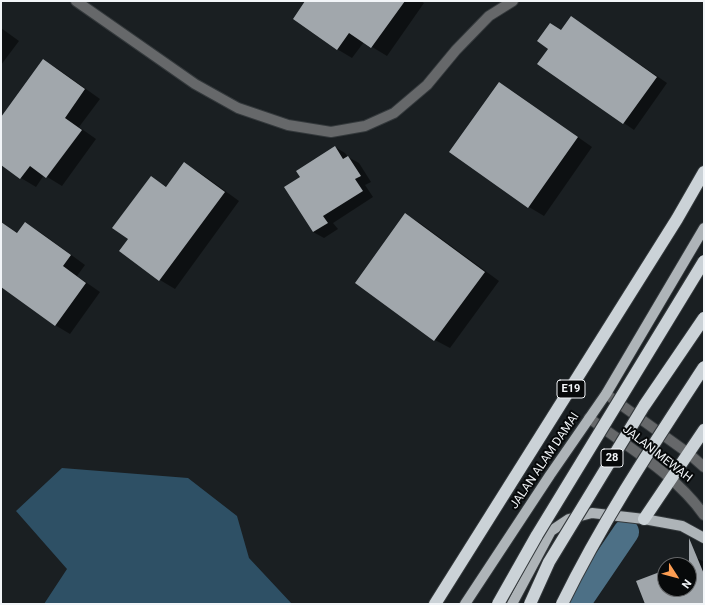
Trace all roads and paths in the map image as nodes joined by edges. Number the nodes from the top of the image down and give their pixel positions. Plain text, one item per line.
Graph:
1 (76, 1) edge
2 (513, 1) edge
3 (704, 172) edge
4 (704, 228) edge
5 (704, 261) edge
6 (704, 318) edge
7 (704, 367) edge
8 (606, 394) junction
9 (589, 418) junction
10 (704, 430) edge
11 (688, 452) junction
12 (704, 467) edge
13 (671, 478) junction
14 (704, 515) edge
15 (644, 519) junction
16 (704, 538) edge
17 (436, 604) edge
18 (465, 604) edge
19 (498, 604) edge
20 (512, 604) edge
21 (530, 604) edge
22 (562, 604) edge

1 - 2 street
3 - 17 highway, E19
4 - 8 main road, JALAN ALAM DAMAI
5 - 19 highway, bridge
6 - 21 highway, 28, bridge
7 - 22 highway, 28, bridge
8 - 9 main road, JALAN ALAM DAMAI
8 - 11 street, JALAN MEWAH
9 - 13 street, JALAN MEWAH
9 - 18 main road, JALAN ALAM DAMAI
10 - 11 highway
11 - 12 street, JALAN MEWAH
11 - 13 highway
13 - 14 street, JALAN MEWAH
13 - 15 highway
15 - 16 main road
15 - 20 main road

